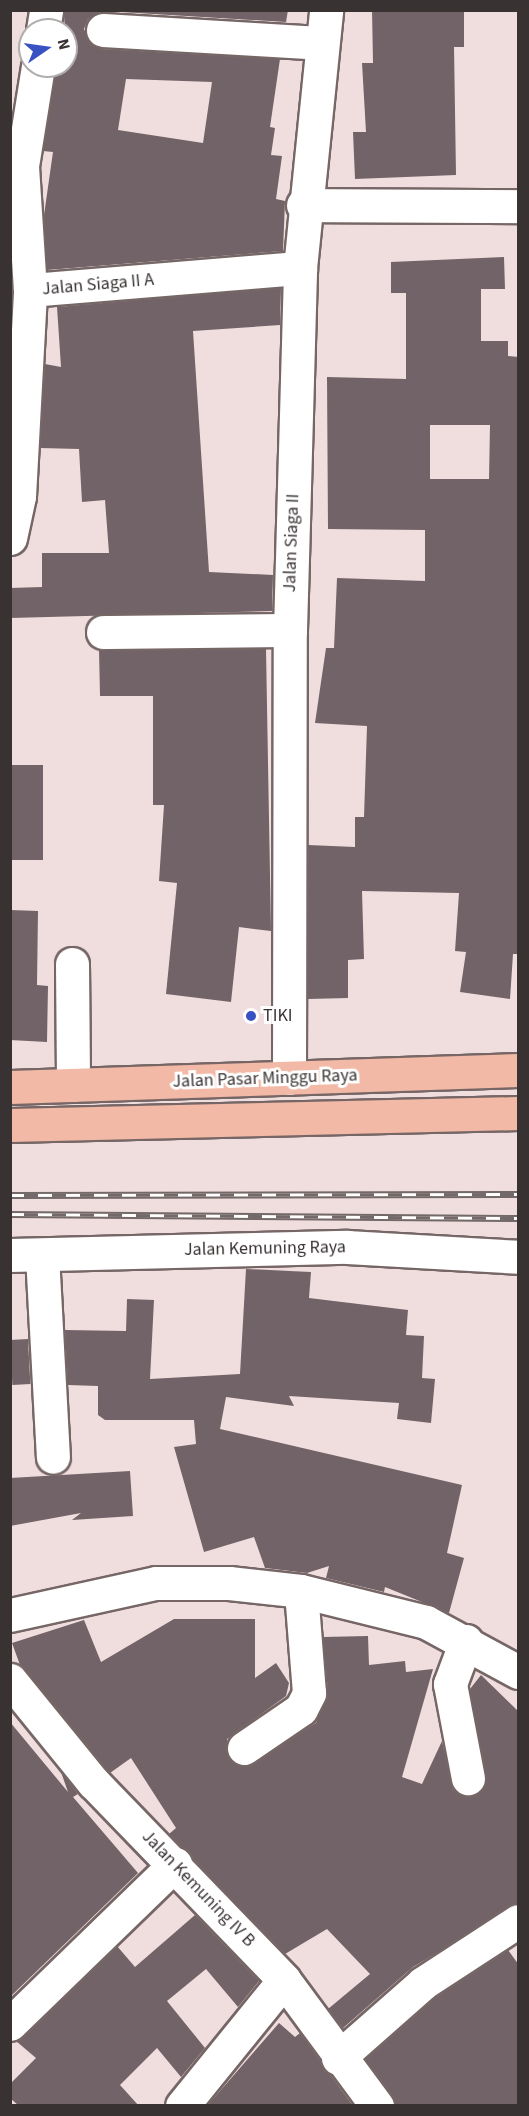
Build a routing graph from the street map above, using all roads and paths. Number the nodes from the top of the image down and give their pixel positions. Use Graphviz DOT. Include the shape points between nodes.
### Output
graph roads {
  1 [pos="326,10"];
  2 [pos="103,30"];
  3 [pos="320,43"];
  4 [pos="35,78"];
  5 [pos="16,166"];
  6 [pos="303,205"];
  7 [pos="519,206"];
  8 [pos="300,268"];
  9 [pos="30,290"];
  10 [pos="15,496"];
  11 [pos="10,537"];
  12 [pos="290,630"];
  13 [pos="103,632"];
  14 [pos="72,964"];
  15 [pos="73,1061"];
  16 [pos="289,1067"];
  17 [pos="519,1070"];
  18 [pos="10,1087"];
  19 [pos="519,1113"];
  20 [pos="10,1125"];
  21 [pos="26,1255"];
  22 [pos="519,1257"];
  23 [pos="53,1456"];
  24 [pos="301,1591"];
  25 [pos="10,1614"];
  26 [pos="466,1641"];
  27 [pos="519,1672"];
  28 [pos="10,1680"];
  29 [pos="244,1748"];
  30 [pos="468,1778"];
  31 [pos="175,1864"];
  32 [pos="519,1921"];
  33 [pos="284,1980"];
  34 [pos="10,2024"];
  35 [pos="338,2058"];
  36 [pos="182,2106"];
  37 [pos="377,2106"];
  1 -- 3 [label="street, Jalan Siaga II"];
  2 -- 3 [label="street"];
  3 -- 6 [label="street, Jalan Siaga II"];
  4 -- 5 [label="street"];
  5 -- 9 [label="street"];
  6 -- 7 [label="street"];
  6 -- 8 [label="street, Jalan Siaga II"];
  8 -- 9 [label="street, Jalan Siaga II A"];
  8 -- 12 [label="street, Jalan Siaga II"];
  9 -- 10 [label="street, Jalan Siaga II A"];
  10 -- 11 [label="street, Jalan Siaga II A"];
  12 -- 13 [label="street"];
  12 -- 16 [label="street, Jalan Siaga II"];
  14 -- 15 [label="street"];
  15 -- 16 [label="main road, Jalan Pasar Minggu Raya"];
  15 -- 18 [label="main road, Jalan Pasar Minggu Raya"];
  16 -- 17 [label="main road, Jalan Pasar Minggu Raya"];
  19 -- 20 [label="main road"];
  21 -- 22 [label="street, Jalan Kemuning Raya" via="347,1247"];
  21 -- 23 [label="street"];
  24 -- 25 [label="street" via="229,1583 156,1583"];
  24 -- 26 [label="street" via="426,1623"];
  24 -- 29 [label="street" via="309,1693 301,1709"];
  26 -- 27 [label="street"];
  26 -- 30 [label="street" via="450,1684"];
  28 -- 31 [label="street, Jalan Kemuning IV B" via="93,1782"];
  31 -- 33 [label="street, Jalan Kemuning IV B"];
  31 -- 34 [label="street"];
  32 -- 35 [label="street" via="423,1983"];
  33 -- 35 [label="street, Jalan Kemuning IV B"];
  33 -- 36 [label="street"];
  35 -- 37 [label="street, Jalan Kemuning IV B"];
}
